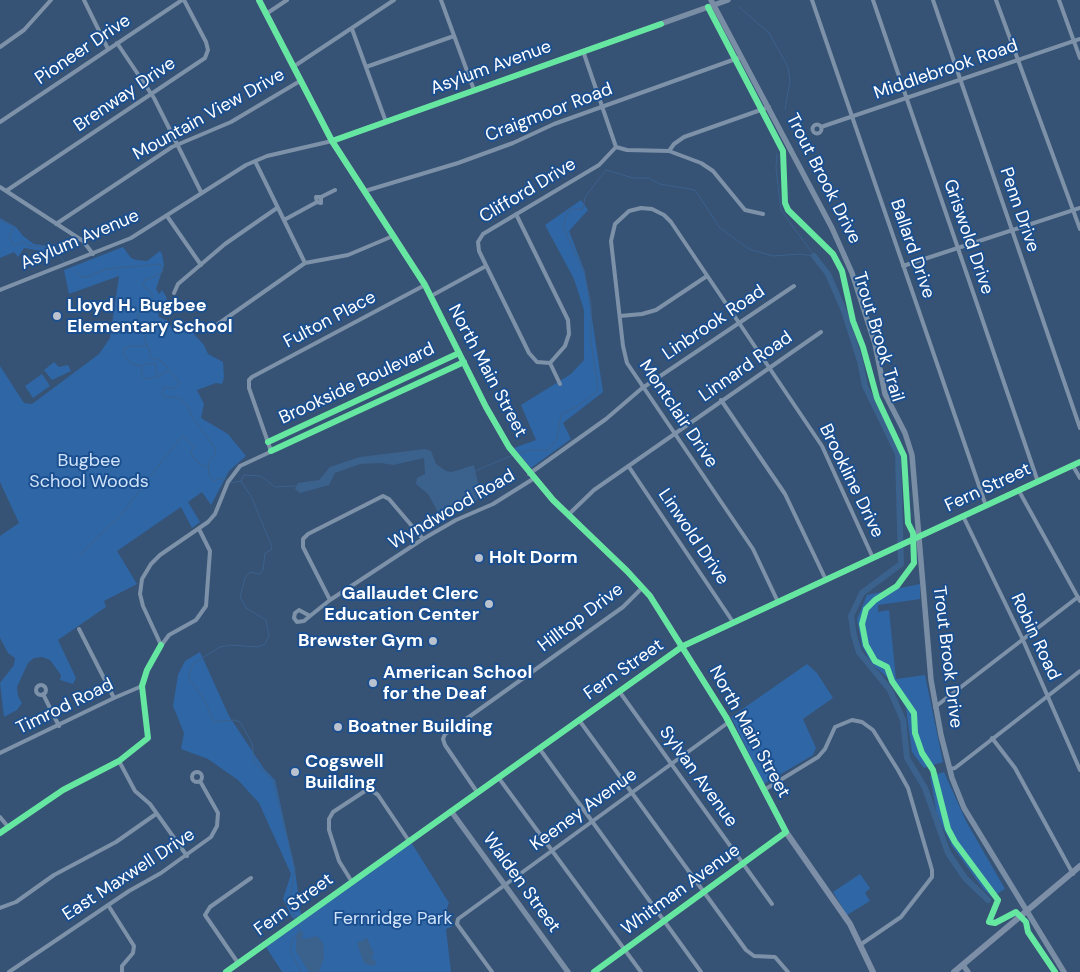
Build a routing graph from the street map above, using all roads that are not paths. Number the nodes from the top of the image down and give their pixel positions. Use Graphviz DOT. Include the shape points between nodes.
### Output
graph roads {
  1 [pos="51,0"];
  2 [pos="84,0"];
  3 [pos="183,0"];
  4 [pos="258,0"];
  5 [pos="287,0"];
  6 [pos="394,0"];
  7 [pos="441,0"];
  8 [pos="728,0"];
  9 [pos="812,0"];
  10 [pos="873,0"];
  11 [pos="933,0"];
  12 [pos="996,0"];
  13 [pos="1059,0"];
  14 [pos="712,3"];
  15 [pos="266,14"];
  16 [pos="352,29"];
  17 [pos="454,36"];
  18 [pos="1080,39"];
  19 [pos="1074,41"];
  20 [pos="118,43"];
  21 [pos="0,47"];
  22 [pos="108,49"];
  23 [pos="583,51"];
  24 [pos="741,56"];
  25 [pos="1080,58"];
  26 [pos="1018,60"];
  27 [pos="293,67"];
  28 [pos="366,67"];
  29 [pos="961,80"];
  30 [pos="300,81"];
  31 [pos="474,90"];
  32 [pos="151,94"];
  33 [pos="906,98"];
  34 [pos="602,106"];
  35 [pos="768,107"];
  36 [pos="852,116"];
  37 [pos="0,122"];
  38 [pos="386,122"];
  39 [pos="821,127"];
  40 [pos="332,141"];
  41 [pos="177,145"];
  42 [pos="616,147"];
  43 [pos="669,151"];
  44 [pos="255,160"];
  45 [pos="0,187"];
  46 [pos="335,190"];
  47 [pos="6,191"];
  48 [pos="365,191"];
  49 [pos="201,192"];
  50 [pos="277,208"];
  51 [pos="1080,208"];
  52 [pos="1073,210"];
  53 [pos="516,214"];
  54 [pos="763,214"];
  55 [pos="167,216"];
  56 [pos="284,220"];
  57 [pos="56,224"];
  58 [pos="1080,229"];
  59 [pos="1012,230"];
  60 [pos="395,235"];
  61 [pos="958,248"];
  62 [pos="93,254"];
  63 [pos="305,263"];
  64 [pos="201,265"];
  65 [pos="486,266"];
  66 [pos="903,266"];
  67 [pos="707,276"];
  68 [pos="425,285"];
  69 [pos="794,286"];
  70 [pos="0,290"];
  71 [pos="174,293"];
  72 [pos="431,296"];
  73 [pos="620,316"];
  74 [pos="738,323"];
  75 [pos="218,324"];
  76 [pos="821,332"];
  77 [pos="459,353"];
  78 [pos="464,362"];
  79 [pos="550,363"];
  80 [pos="769,368"];
  81 [pos="560,384"];
  82 [pos="644,387"];
  83 [pos="721,400"];
  84 [pos="1080,428"];
  85 [pos="676,435"];
  86 [pos="268,442"];
  87 [pos="271,451"];
  88 [pos="1080,462"];
  89 [pos="1073,466"];
  90 [pos="629,467"];
  91 [pos="531,476"];
  92 [pos="1080,478"];
  93 [pos="1038,482"];
  94 [pos="1019,490"];
  95 [pos="986,506"];
  96 [pos="568,514"];
  97 [pos="963,516"];
  98 [pos="199,529"];
  99 [pos="919,537"];
  100 [pos="423,539"];
  101 [pos="873,558"];
  102 [pos="826,580"];
  103 [pos="643,587"];
  104 [pos="1079,599"];
  105 [pos="330,600"];
  106 [pos="778,602"];
  107 [pos="310,616"];
  108 [pos="733,622"];
  109 [pos="79,628"];
  110 [pos="1023,640"];
  111 [pos="161,645"];
  112 [pos="683,646"];
  113 [pos="1080,671"];
  114 [pos="142,686"];
  115 [pos="619,691"];
  116 [pos="43,694"];
  117 [pos="1048,696"];
  118 [pos="114,698"];
  119 [pos="935,707"];
  120 [pos="579,720"];
  121 [pos="729,722"];
  122 [pos="59,726"];
  123 [pos="992,738"];
  124 [pos="539,748"];
  125 [pos="0,753"];
  126 [pos="119,761"];
  127 [pos="671,763"];
  128 [pos="950,769"];
  129 [pos="1080,770"];
  130 [pos="498,777"];
  131 [pos="200,781"];
  132 [pos="764,790"];
  133 [pos="477,792"];
  134 [pos="632,792"];
  135 [pos="450,811"];
  136 [pos="156,814"];
  137 [pos="0,817"];
  138 [pos="592,821"];
  139 [pos="9,828"];
  140 [pos="786,832"];
  141 [pos="0,833"];
  142 [pos="409,840"];
  143 [pos="552,850"];
  144 [pos="187,856"];
  145 [pos="744,863"];
  146 [pos="1080,866"];
  147 [pos="1080,871"];
  148 [pos="1073,874"];
  149 [pos="251,878"];
  150 [pos="352,882"];
  151 [pos="504,885"];
  152 [pos="704,892"];
  153 [pos="772,904"];
  154 [pos="108,905"];
  155 [pos="0,908"];
  156 [pos="1026,911"];
  157 [pos="664,921"];
  158 [pos="860,945"];
  159 [pos="625,950"];
  160 [pos="238,963"];
  161 [pos="963,965"];
  162 [pos="9,972"];
  163 [pos="122,972"];
  164 [pos="226,972"];
  165 [pos="492,972"];
  166 [pos="568,972"];
  167 [pos="594,972"];
  168 [pos="641,972"];
  169 [pos="701,972"];
  170 [pos="788,972"];
  171 [pos="872,972"];
  172 [pos="954,972"];
  173 [pos="968,972"];
  174 [pos="1064,972"];
  1 -- 21 [label="street" via="24,30"];
  2 -- 22 [label="street"];
  3 -- 20 [label="street, Pioneer Drive"];
  3 -- 32 [label="street, Brenway Drive" via="206,42 207,56"];
  4 -- 15 [label="main road, North Main Street"];
  5 -- 15 [label="street"];
  6 -- 16 [label="street"];
  7 -- 17 [label="street"];
  8 -- 14 [label="main road, Asylum Avenue"];
  9 -- 36 [label="street, Ballard Drive"];
  10 -- 33 [label="street, Griswold Drive"];
  11 -- 29 [label="street, Penn Drive"];
  12 -- 26 [label="street"];
  13 -- 19 [label="street"];
  14 -- 23 [label="main road, Asylum Avenue"];
  14 -- 24 [label="main road, Trout Brook Drive"];
  15 -- 27 [label="main road, North Main Street"];
  16 -- 27 [label="street"];
  16 -- 28 [label="street"];
  17 -- 28 [label="street"];
  17 -- 31 [label="street"];
  18 -- 19 [label="street, Middlebrook Road"];
  19 -- 25 [label="street"];
  19 -- 26 [label="street, Middlebrook Road"];
  20 -- 22 [label="street, Pioneer Drive"];
  20 -- 32 [label="street"];
  22 -- 37 [label="street, Pioneer Drive"];
  23 -- 31 [label="main road, Asylum Avenue"];
  23 -- 34 [label="street"];
  24 -- 34 [label="street, Craigmoor Road"];
  24 -- 35 [label="main road, Trout Brook Drive"];
  26 -- 29 [label="street, Middlebrook Road"];
  26 -- 52 [label="street"];
  27 -- 30 [label="main road, North Main Street"];
  28 -- 38 [label="street"];
  29 -- 33 [label="street, Middlebrook Road"];
  29 -- 59 [label="street, Penn Drive"];
  30 -- 40 [label="main road, North Main Street"];
  30 -- 41 [label="street, Mountain View Drive" via="231,122"];
  31 -- 38 [label="main road, Asylum Avenue"];
  32 -- 41 [label="street"];
  32 -- 47 [label="street, Brenway Drive"];
  33 -- 36 [label="street, Middlebrook Road"];
  33 -- 61 [label="street, Griswold Drive"];
  34 -- 42 [label="street"];
  34 -- 48 [label="street, Craigmoor Road" via="467,159"];
  35 -- 43 [label="street" via="684,137"];
  35 -- 99 [label="main road, Trout Brook Drive" via="852,273 875,344 885,394 911,448"];
  36 -- 39 [label="street, Middlebrook Road"];
  36 -- 66 [label="street, Ballard Drive"];
  38 -- 40 [label="main road, Asylum Avenue"];
  40 -- 44 [label="street, Asylum Avenue"];
  40 -- 48 [label="main road, North Main Street"];
  41 -- 49 [label="street"];
  41 -- 57 [label="street, Mountain View Drive"];
  42 -- 43 [label="street"];
  42 -- 53 [label="street, Clifford Drive" via="599,165"];
  43 -- 54 [label="street" via="709,168 745,210"];
  44 -- 49 [label="street, Asylum Avenue"];
  44 -- 50 [label="street"];
  45 -- 47 [label="street"];
  46 -- 56 [label="street" via="321,197 322,202"];
  47 -- 57 [label="street"];
  48 -- 60 [label="main road, North Main Street"];
  49 -- 55 [label="street, Asylum Avenue"];
  50 -- 56 [label="street"];
  50 -- 64 [label="street"];
  51 -- 52 [label="street"];
  52 -- 58 [label="street"];
  52 -- 59 [label="street"];
  53 -- 65 [label="street, Clifford Drive" via="480,237 478,246"];
  53 -- 79 [label="street" via="568,320 569,334 565,346"];
  55 -- 62 [label="street, Asylum Avenue" via="131,238"];
  55 -- 64 [label="street"];
  56 -- 63 [label="street"];
  57 -- 62 [label="street" via="87,244"];
  59 -- 61 [label="street"];
  59 -- 84 [label="street, Penn Drive"];
  60 -- 63 [label="street" via="357,252"];
  60 -- 68 [label="main road, North Main Street"];
  61 -- 66 [label="street"];
  61 -- 93 [label="street, Griswold Drive"];
  62 -- 70 [label="street, Asylum Avenue"];
  63 -- 75 [label="street"];
  64 -- 71 [label="street" via="178,284"];
  65 -- 72 [label="street"];
  65 -- 79 [label="street, Clifford Drive" via="532,357 540,363"];
  66 -- 95 [label="street, Ballard Drive"];
  67 -- 73 [label="street" via="656,310"];
  67 -- 73 [label="street, Montclair Drive" via="664,215 646,208 628,212 617,221 612,238"];
  67 -- 74 [label="street, Montclair Drive"];
  68 -- 72 [label="main road, North Main Street"];
  68 -- 86 [label="street, Fulton Place" via="249,380"];
  69 -- 74 [label="street, Linbrook Road"];
  72 -- 77 [label="main road, North Main Street"];
  73 -- 82 [label="street, Montclair Drive" via="626,357"];
  74 -- 80 [label="street, Montclair Drive"];
  74 -- 82 [label="street, Linbrook Road"];
  76 -- 80 [label="street, Linnard Road"];
  77 -- 78 [label="main road, North Main Street"];
  77 -- 86 [label="street, Brookside Boulevard"];
  78 -- 87 [label="street, Brookside Boulevard"];
  78 -- 91 [label="main road, North Main Street" via="494,423"];
  79 -- 81 [label="street"];
  80 -- 83 [label="street, Linnard Road"];
  80 -- 101 [label="street, Brookline Drive" via="822,446"];
  82 -- 85 [label="street, Montclair Drive"];
  82 -- 91 [label="street, Linbrook Road"];
  83 -- 85 [label="street, Linnard Road"];
  83 -- 102 [label="street" via="785,494"];
  85 -- 90 [label="street, Linnard Road"];
  85 -- 106 [label="street, Montclair Drive" via="753,549"];
  86 -- 87 [label="street"];
  87 -- 98 [label="street, Brookside Boulevard" via="235,471 215,514"];
  88 -- 89 [label="main road, Fern Street"];
  89 -- 92 [label="street"];
  89 -- 93 [label="main road, Fern Street"];
  90 -- 96 [label="street, Linnard Road" via="594,490"];
  90 -- 108 [label="street, Linwold Drive"];
  91 -- 96 [label="main road, North Main Street"];
  91 -- 100 [label="street, Wyndwood Road" via="493,504"];
  93 -- 94 [label="main road, Fern Street"];
  94 -- 95 [label="main road, Fern Street"];
  94 -- 104 [label="street"];
  95 -- 97 [label="main road, Fern Street"];
  96 -- 103 [label="main road, North Main Street"];
  97 -- 99 [label="main road, Fern Street"];
  97 -- 110 [label="street, Robin Road"];
  98 -- 111 [label="street" via="210,552 206,606 196,620 169,635"];
  98 -- 111 [label="street, Brookside Boulevard" via="160,555 142,579 140,594 143,606"];
  99 -- 101 [label="main road, Fern Street"];
  99 -- 119 [label="main road, Trout Brook Drive"];
  100 -- 105 [label="street, Wyndwood Road"];
  100 -- 105 [label="street" via="383,496 308,534 303,540 303,547"];
  101 -- 102 [label="main road, Fern Street"];
  102 -- 106 [label="main road, Fern Street"];
  103 -- 112 [label="main road, North Main Street"];
  103 -- 133 [label="street, Hilltop Drive" via="623,607 445,734 444,745"];
  104 -- 110 [label="street"];
  105 -- 107 [label="street, Wyndwood Road"];
  106 -- 108 [label="main road, Fern Street"];
  108 -- 112 [label="main road, Fern Street"];
  109 -- 118 [label="street"];
  110 -- 117 [label="street, Robin Road"];
  110 -- 119 [label="street"];
  111 -- 114 [label="street"];
  112 -- 115 [label="main road, Fern Street"];
  112 -- 121 [label="main road, North Main Street"];
  113 -- 117 [label="street"];
  114 -- 118 [label="street, Timrod Road"];
  114 -- 126 [label="street" via="148,738"];
  115 -- 120 [label="main road, Fern Street"];
  115 -- 127 [label="street, Sylvan Avenue"];
  116 -- 122 [label="street"];
  117 -- 123 [label="street"];
  117 -- 129 [label="street, Robin Road"];
  118 -- 122 [label="street, Timrod Road"];
  119 -- 128 [label="main road, Trout Brook Drive"];
  120 -- 124 [label="main road, Fern Street"];
  120 -- 134 [label="street"];
  121 -- 127 [label="street, Keeney Avenue"];
  121 -- 132 [label="main road, North Main Street"];
  122 -- 125 [label="street, Timrod Road"];
  123 -- 128 [label="street"];
  123 -- 148 [label="street" via="1015,768"];
  124 -- 130 [label="main road, Fern Street"];
  124 -- 138 [label="street"];
  126 -- 136 [label="street" via="135,792"];
  126 -- 139 [label="street" via="63,790"];
  127 -- 134 [label="street, Keeney Avenue"];
  127 -- 145 [label="street, Sylvan Avenue"];
  128 -- 156 [label="main road, Trout Brook Drive" via="964,808"];
  130 -- 133 [label="main road, Fern Street"];
  130 -- 143 [label="street"];
  131 -- 144 [label="street, East Maxwell Drive" via="216,806 218,818 211,837"];
  132 -- 140 [label="main road, North Main Street"];
  132 -- 158 [label="street" via="822,754 835,727 852,720 873,730 898,770 908,788 932,877 901,917"];
  133 -- 135 [label="main road, Fern Street"];
  134 -- 138 [label="street, Keeney Avenue"];
  134 -- 152 [label="street"];
  135 -- 142 [label="main road, Fern Street"];
  135 -- 151 [label="main road, Walden Street"];
  136 -- 144 [label="street"];
  136 -- 155 [label="street" via="116,842 54,875 16,902"];
  137 -- 139 [label="street"];
  138 -- 143 [label="street, Keeney Avenue"];
  138 -- 157 [label="street"];
  139 -- 141 [label="street"];
  140 -- 145 [label="street, Whitman Avenue"];
  140 -- 158 [label="main road, North Main Street" via="837,904"];
  142 -- 150 [label="main road, Fern Street"];
  142 -- 150 [label="street" via="378,795 371,790 333,812 329,830 338,861"];
  143 -- 151 [label="street, Keeney Avenue"];
  143 -- 159 [label="street"];
  144 -- 154 [label="street, East Maxwell Drive"];
  145 -- 152 [label="street, Whitman Avenue"];
  145 -- 153 [label="street, Sylvan Avenue"];
  146 -- 148 [label="main road"];
  147 -- 148 [label="main road"];
  148 -- 156 [label="main road"];
  149 -- 160 [label="street" via="205,914"];
  150 -- 160 [label="main road, Fern Street"];
  151 -- 165 [label="street, Keeney Avenue" via="456,922"];
  151 -- 166 [label="main road, Walden Street"];
  152 -- 157 [label="street, Whitman Avenue"];
  152 -- 170 [label="street" via="749,954 773,956"];
  154 -- 162 [label="street, East Maxwell Drive"];
  154 -- 163 [label="street" via="134,946 122,966"];
  156 -- 161 [label="main road"];
  156 -- 174 [label="main road, Trout Brook Drive"];
  157 -- 159 [label="street, Whitman Avenue"];
  157 -- 169 [label="street"];
  158 -- 171 [label="main road, North Main Street"];
  159 -- 167 [label="street, Whitman Avenue"];
  159 -- 168 [label="street"];
  160 -- 164 [label="main road, Fern Street"];
  161 -- 172 [label="main road"];
  161 -- 173 [label="main road"];
}
